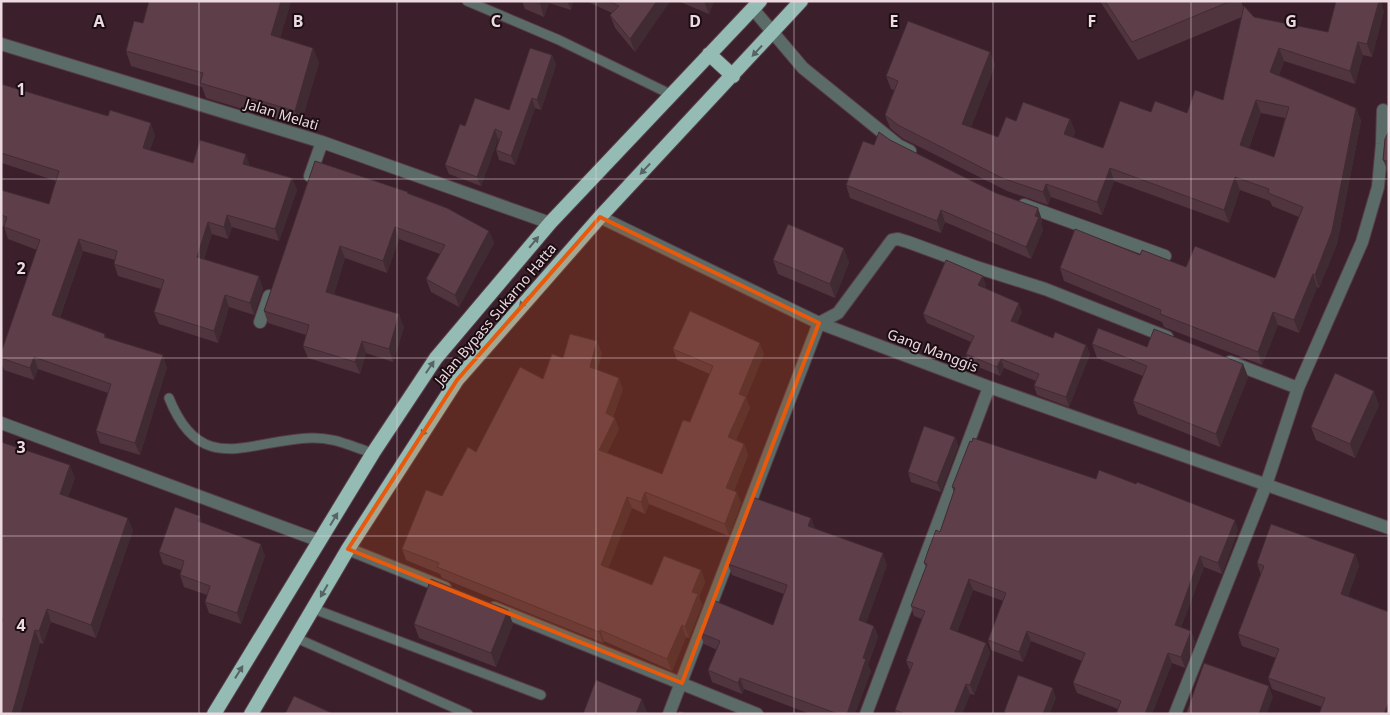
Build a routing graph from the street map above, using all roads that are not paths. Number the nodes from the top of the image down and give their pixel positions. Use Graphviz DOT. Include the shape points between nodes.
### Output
graph roads {
  1 [pos="468,1"];
  2 [pos="801,1"];
  3 [pos="756,5"];
  4 [pos="773,33"];
  5 [pos="1,44"];
  6 [pos="708,54"];
  7 [pos="734,76"];
  8 [pos="670,94"];
  9 [pos="1383,110"];
  10 [pos="322,142"];
  11 [pos="924,158"];
  12 [pos="306,187"];
  13 [pos="1013,201"];
  14 [pos="600,217"];
  15 [pos="550,223"];
  16 [pos="1166,256"];
  17 [pos="272,286"];
  18 [pos="260,322"];
  19 [pos="819,323"];
  20 [pos="1181,342"];
  21 [pos="1217,356"];
  22 [pos="989,387"];
  23 [pos="1298,388"];
  24 [pos="169,398"];
  25 [pos="1,423"];
  26 [pos="373,453"];
  27 [pos="1266,485"];
  28 [pos="1389,528"];
  29 [pos="320,541"];
  30 [pos="348,549"];
  31 [pos="456,593"];
  32 [pos="483,604"];
  33 [pos="314,609"];
  34 [pos="294,637"];
  35 [pos="682,683"];
  36 [pos="541,695"];
  37 [pos="214,714"];
  38 [pos="251,714"];
  39 [pos="468,714"];
  40 [pos="669,714"];
  41 [pos="757,714"];
  42 [pos="866,714"];
  43 [pos="1174,714"];
  1 -- 8 [label="lane" via="559,40"];
  2 -- 4 [label="highway, Jalan Bypass Sukarno Hatta"];
  3 -- 4 [label="street"];
  3 -- 6 [label="highway, Jalan Bypass Sukarno Hatta"];
  4 -- 7 [label="highway, Jalan Bypass Sukarno Hatta, one-way"];
  4 -- 11 [label="street" via="819,83 898,145"];
  5 -- 10 [label="street, Jalan Melati"];
  6 -- 7 [label="highway"];
  6 -- 8 [label="highway, Jalan Bypass Sukarno Hatta"];
  7 -- 14 [label="highway, Jalan Bypass Sukarno Hatta, one-way"];
  8 -- 15 [label="highway, Jalan Bypass Sukarno Hatta" via="608,165"];
  9 -- 23 [label="street" via="1378,187 1371,214 1362,242"];
  10 -- 12 [label="street"];
  10 -- 15 [label="street, Jalan Melati"];
  13 -- 16 [label="street"];
  14 -- 19 [label="street, Gang Manggis"];
  14 -- 30 [label="highway, Jalan Bypass Sukarno Hatta, one-way" via="457,380"];
  26 -- 15 [label="highway, Jalan Bypass Sukarno Hatta, one-way" via="436,358"];
  17 -- 18 [label="street"];
  19 -- 20 [label="street" via="838,313 887,244 898,239 1046,289"];
  19 -- 22 [label="street, Gang Manggis"];
  19 -- 35 [label="street"];
  21 -- 23 [label="street"];
  22 -- 27 [label="street, Gang Manggis"];
  22 -- 42 [label="street"];
  23 -- 27 [label="street"];
  24 -- 26 [label="lane" via="176,415 206,446 228,450 312,438 339,440"];
  25 -- 29 [label="street"];
  29 -- 26 [label="highway, Jalan Bypass Sukarno Hatta, one-way"];
  27 -- 28 [label="street, Gang Manggis"];
  27 -- 43 [label="street"];
  37 -- 29 [label="highway, Jalan Bypass Sukarno Hatta, one-way"];
  30 -- 31 [label="street"];
  30 -- 33 [label="highway, Jalan Bypass Sukarno Hatta, one-way"];
  32 -- 35 [label="street"];
  33 -- 34 [label="highway, Jalan Bypass Sukarno Hatta"];
  33 -- 36 [label="lane"];
  34 -- 38 [label="highway, Jalan Bypass Sukarno Hatta"];
  34 -- 39 [label="lane"];
  35 -- 40 [label="street"];
  35 -- 41 [label="street"];
}
